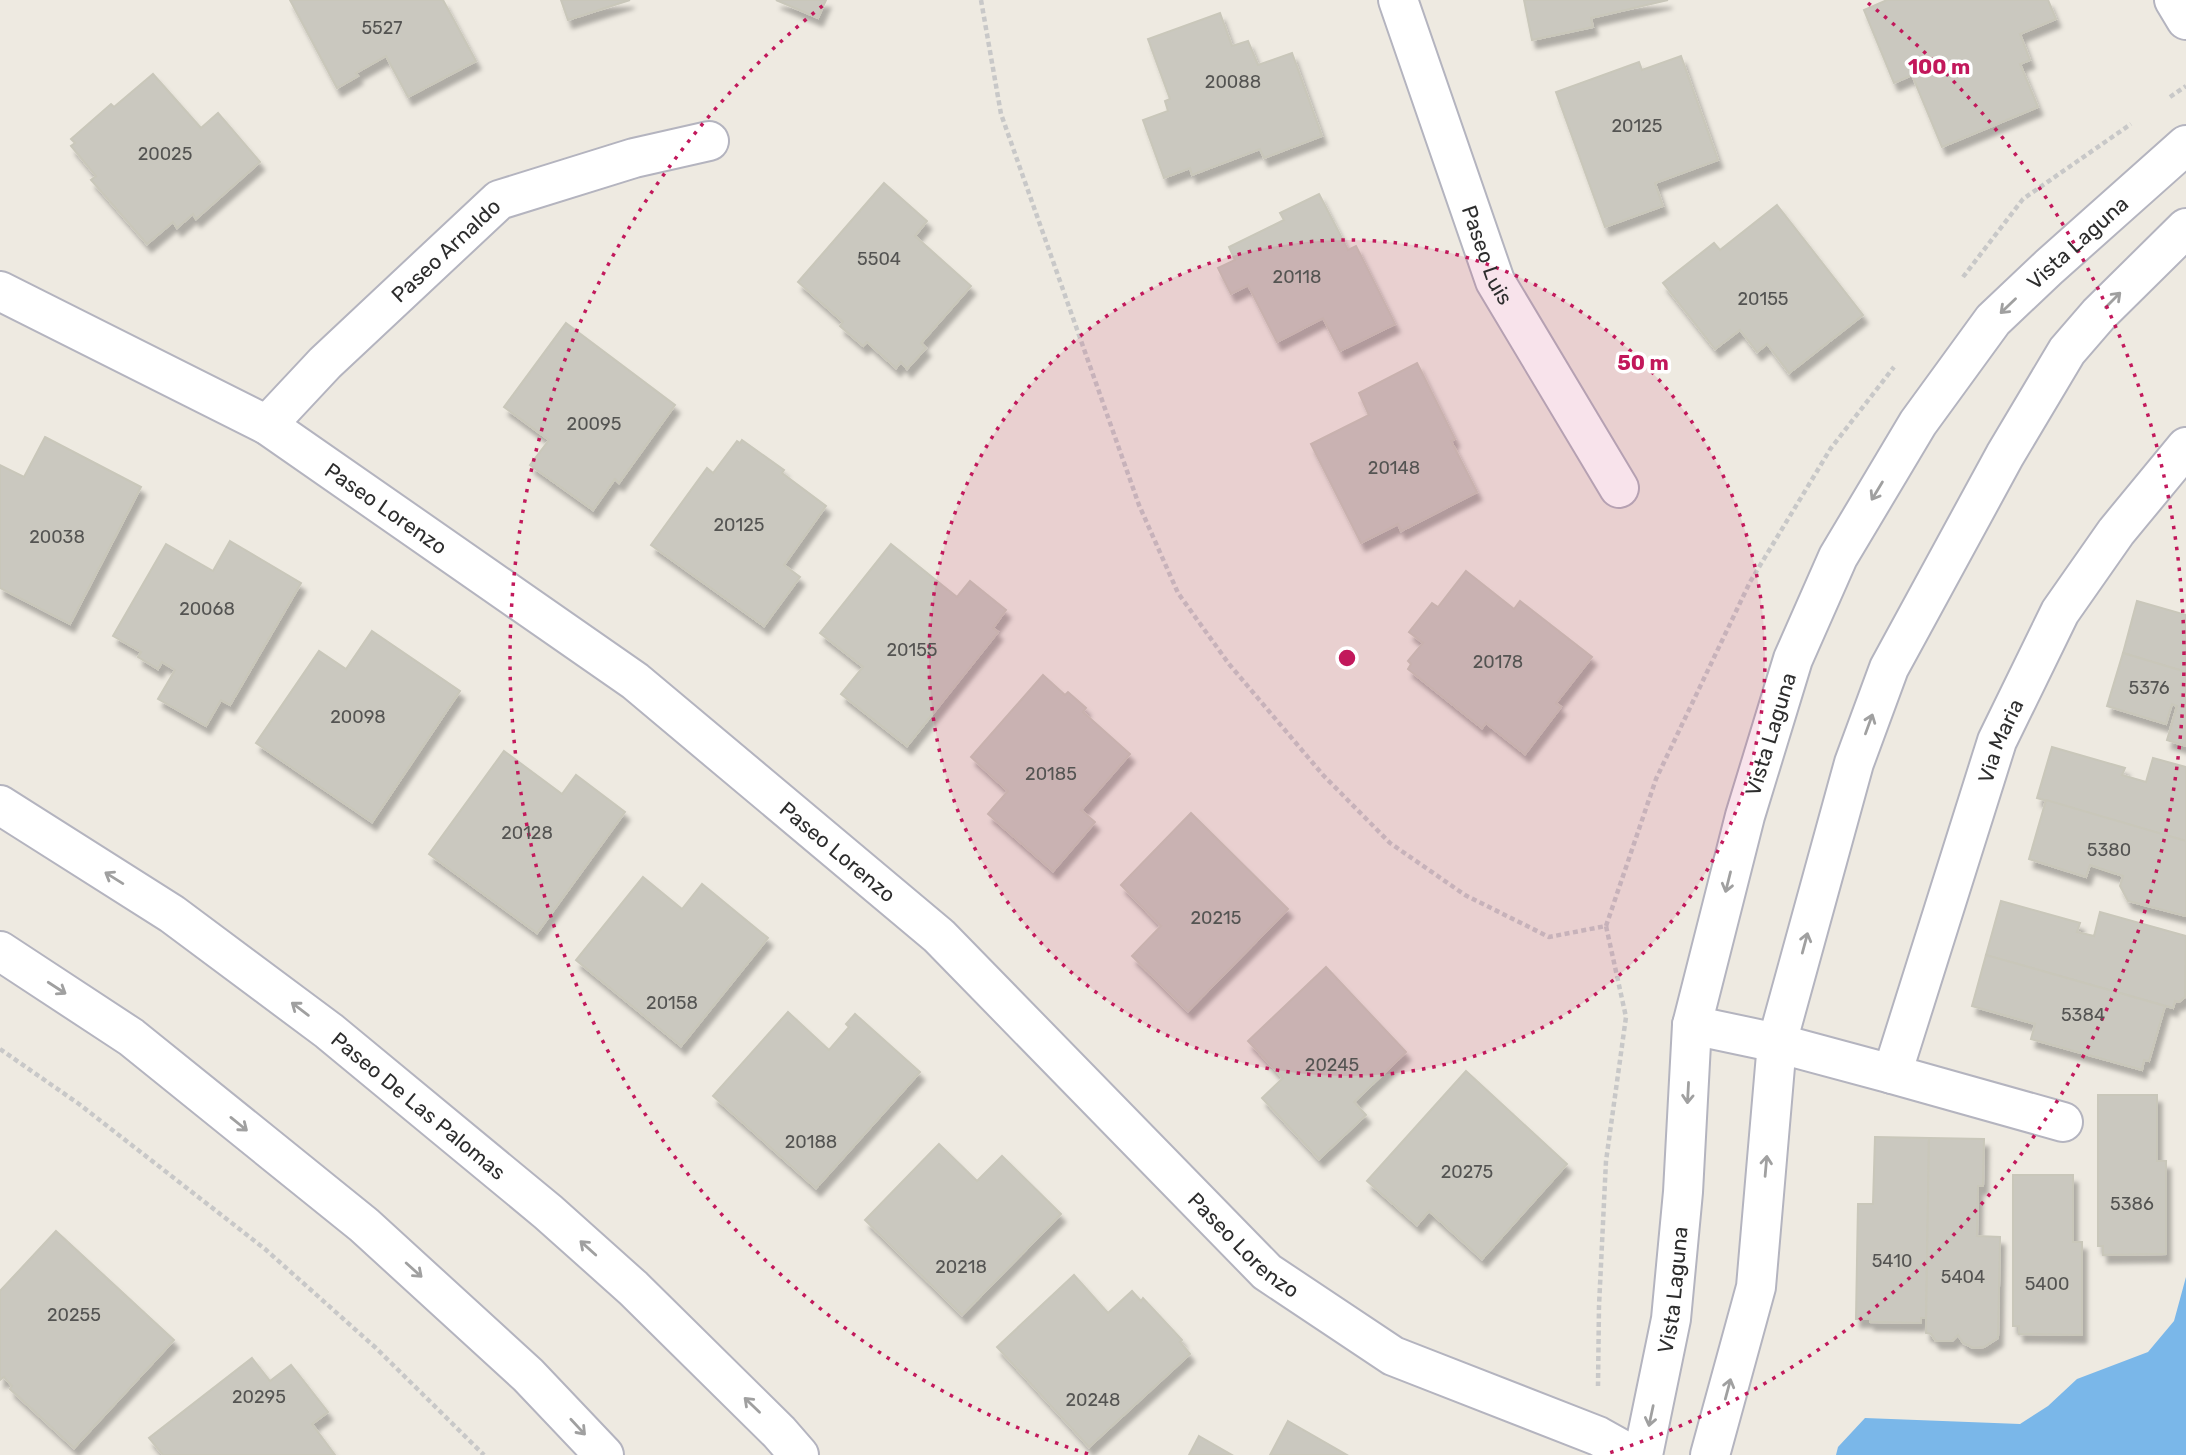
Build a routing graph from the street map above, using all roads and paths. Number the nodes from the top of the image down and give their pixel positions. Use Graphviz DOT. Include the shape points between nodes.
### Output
graph roads {
  1 [pos="981,0"];
  2 [pos="1398,0"];
  3 [pos="2174,0"];
  4 [pos="2186,20"];
  5 [pos="709,141"];
  6 [pos="2186,145"];
  7 [pos="2186,228"];
  8 [pos="0,291"];
  9 [pos="267,425"];
  10 [pos="2186,447"];
  11 [pos="1619,488"];
  12 [pos="0,805"];
  13 [pos="0,951"];
  14 [pos="1692,1025"];
  15 [pos="1777,1043"];
  16 [pos="0,1049"];
  17 [pos="1892,1074"];
  18 [pos="2063,1122"];
  19 [pos="1598,1436"];
  20 [pos="484,1455"];
  21 [pos="604,1455"];
  22 [pos="799,1455"];
  23 [pos="1632,1455"];
  24 [pos="1643,1455"];
  25 [pos="1710,1455"];
  1 -- 19 [label="path" via="1002,114 1139,505 1178,593 1237,674 1323,775 1390,843 1465,895 1549,937 1606,926 1626,1017 1606,1161"];
  2 -- 11 [label="street, Paseo Luis" via="1495,281"];
  3 -- 4 [label="street"];
  5 -- 9 [label="street, Paseo Arnaldo" via="634,158 499,200 325,363"];
  6 -- 14 [label="street, Vista Laguna, one-way" via="1993,320 1917,423 1838,557 1793,659 1745,816"];
  15 -- 7 [label="street, one-way" via="1854,763 1889,668 2067,351"];
  8 -- 9 [label="street, Paseo Lorenzo"];
  9 -- 19 [label="street, Paseo Lorenzo" via="635,681 939,936 1267,1272 1393,1356"];
  10 -- 17 [label="street, Via Maria" via="2116,532 2060,612 1997,741"];
  22 -- 12 [label="street, Paseo De Las Palomas, one-way" via="595,1254 328,1031 172,915"];
  13 -- 21 [label="street, one-way" via="131,1037 365,1225 528,1375"];
  14 -- 15 [label="street"];
  14 -- 24 [label="street, Vista Laguna, one-way" via="1671,1319"];
  15 -- 17 [label="street"];
  25 -- 15 [label="street, one-way" via="1756,1287"];
  16 -- 20 [label="path" via="79,1104 265,1249 376,1348"];
  17 -- 18 [label="street"];
  19 -- 23 [label="street, Paseo Lorenzo"];
}
